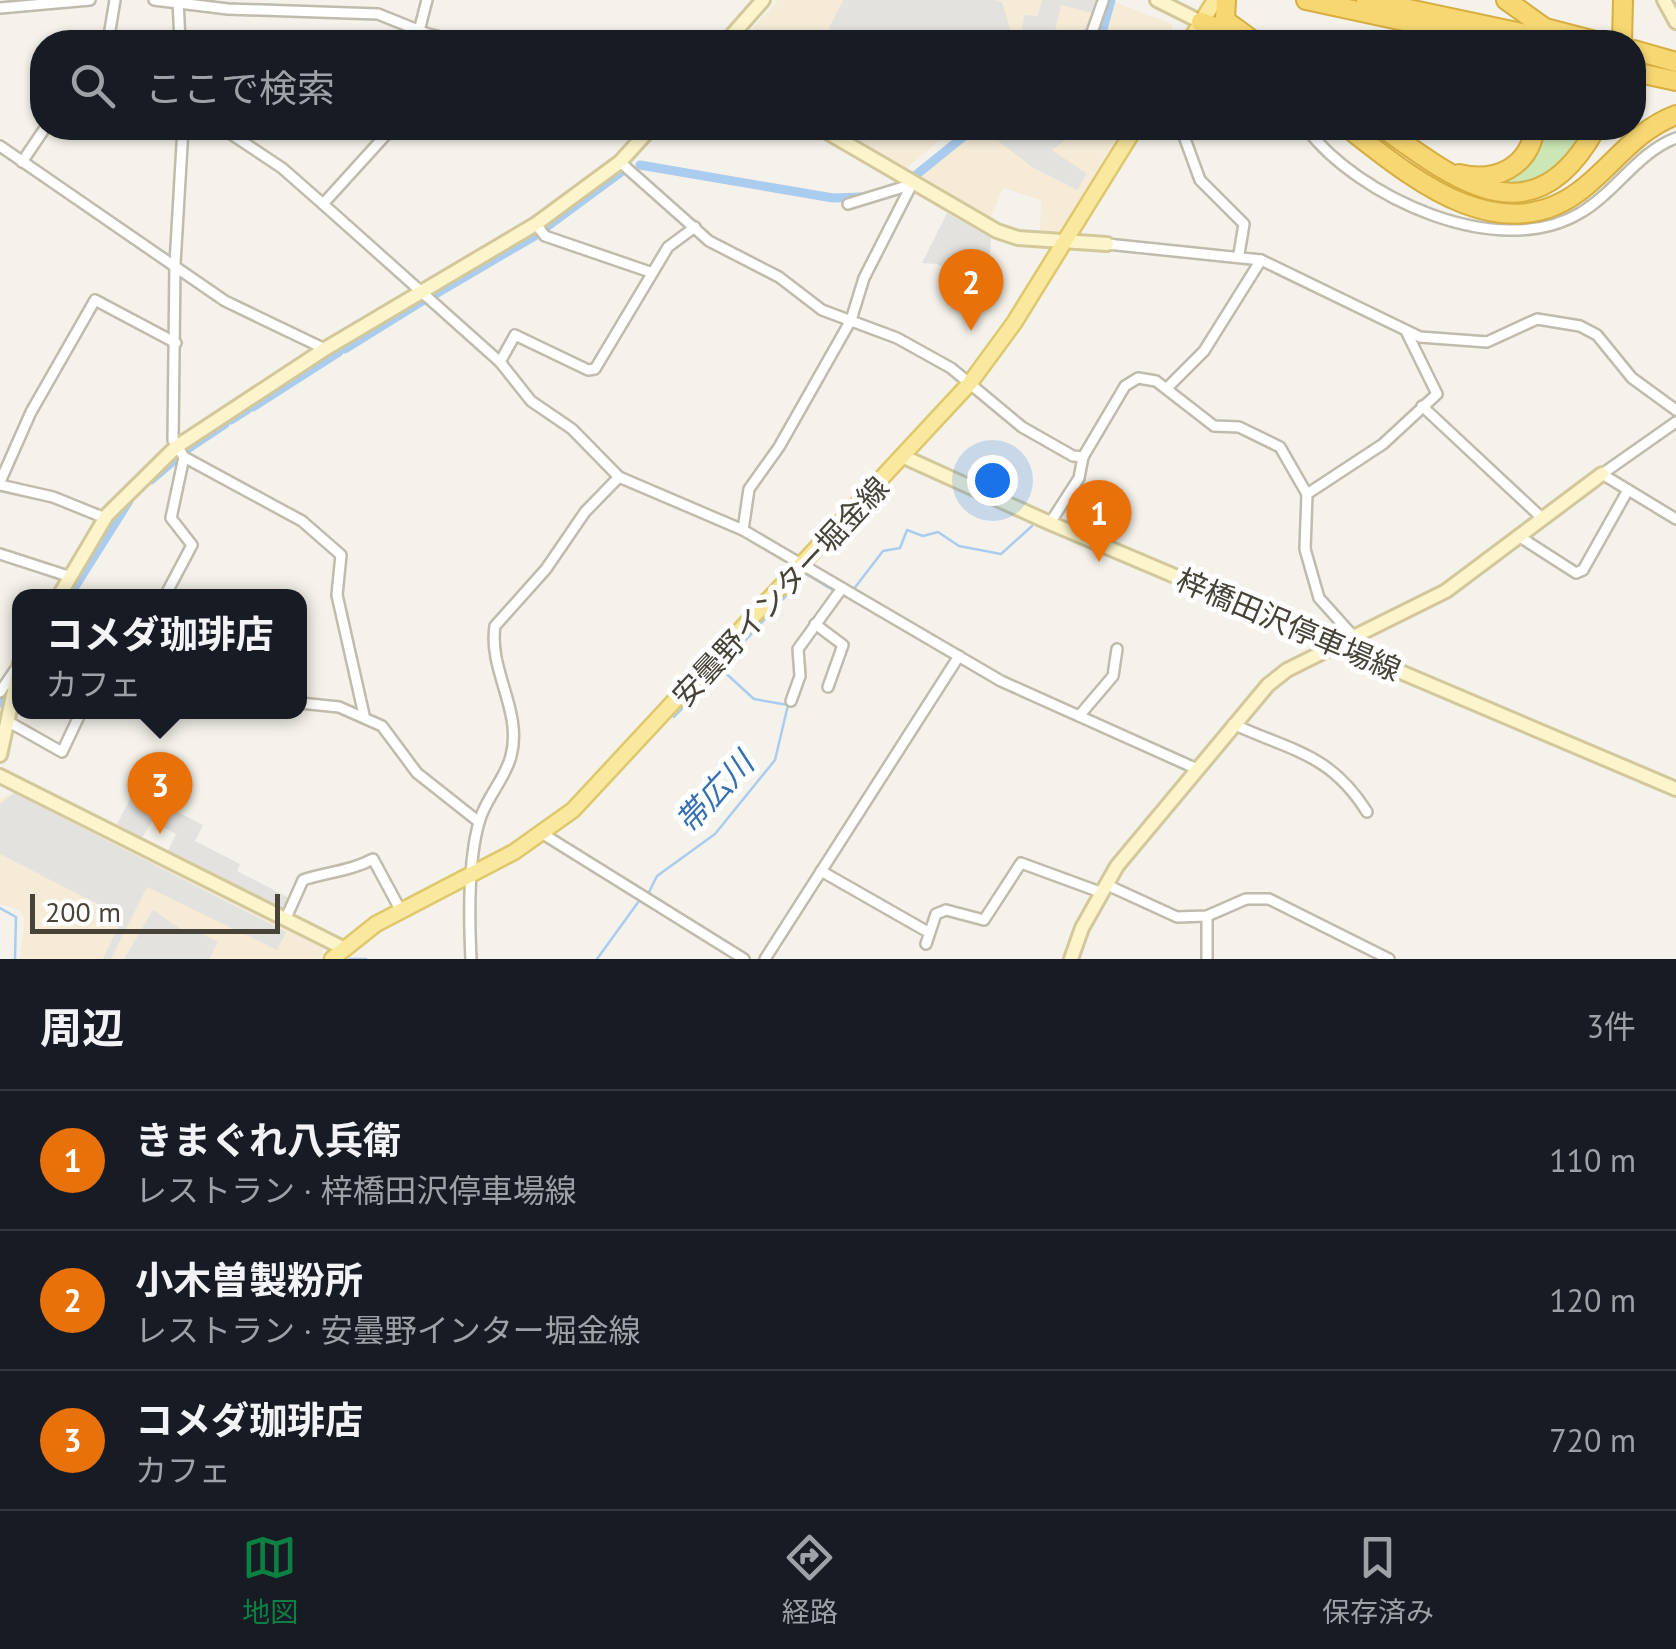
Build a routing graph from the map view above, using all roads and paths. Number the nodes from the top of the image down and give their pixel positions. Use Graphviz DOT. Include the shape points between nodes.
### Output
graph roads {
  1 [pos="90,0"];
  2 [pos="115,0"];
  3 [pos="154,0"];
  4 [pos="427,0"];
  5 [pos="763,0"];
  6 [pos="1157,0"];
  7 [pos="1215,0"];
  8 [pos="1226,0"];
  9 [pos="1290,0"];
  10 [pos="1306,0"];
  11 [pos="1366,0"];
  12 [pos="1506,0"];
  13 [pos="1623,0"];
  14 [pos="1633,0"];
  15 [pos="1664,0"];
  16 [pos="178,1"];
  17 [pos="1103,1"];
  18 [pos="0,8"];
  19 [pos="1201,22"];
  20 [pos="1676,22"];
  21 [pos="110,30"];
  22 [pos="179,30"];
  23 [pos="412,30"];
  24 [pos="425,30"];
  25 [pos="737,30"];
  26 [pos="1093,30"];
  27 [pos="1196,30"];
  28 [pos="1211,30"];
  29 [pos="1221,30"];
  30 [pos="1237,30"];
  31 [pos="1401,30"];
  32 [pos="1445,30"];
  33 [pos="1507,30"];
  34 [pos="1552,30"];
  35 [pos="1628,30"];
  36 [pos="1633,30"];
  37 [pos="1646,58"];
  38 [pos="1646,64"];
  39 [pos="1676,64"];
  40 [pos="1676,82"];
  41 [pos="1676,115"];
  42 [pos="1646,131"];
  43 [pos="1676,138"];
  44 [pos="36,140"];
  45 [pos="182,140"];
  46 [pos="240,140"];
  47 [pos="381,140"];
  48 [pos="639,140"];
  49 [pos="840,140"];
  50 [pos="1128,140"];
  51 [pos="1185,140"];
  52 [pos="1316,140"];
  53 [pos="1364,140"];
  54 [pos="1401,140"];
  55 [pos="1530,140"];
  56 [pos="1587,140"];
  57 [pos="1597,140"];
  58 [pos="1634,140"];
  59 [pos="0,146"];
  60 [pos="1427,159"];
  61 [pos="22,162"];
  62 [pos="620,162"];
  63 [pos="912,184"];
  64 [pos="1426,185"];
  65 [pos="323,204"];
  66 [pos="848,204"];
  67 [pos="536,224"];
  68 [pos="696,227"];
  69 [pos="1065,242"];
  70 [pos="1107,244"];
  71 [pos="1239,254"];
  72 [pos="1261,260"];
  73 [pos="175,264"];
  74 [pos="650,272"];
  75 [pos="422,292"];
  76 [pos="851,320"];
  77 [pos="1407,333"];
  78 [pos="176,343"];
  79 [pos="326,350"];
  80 [pos="500,362"];
  81 [pos="970,383"];
  82 [pos="1168,387"];
  83 [pos="1422,406"];
  84 [pos="1676,410"];
  85 [pos="1676,422"];
  86 [pos="180,452"];
  87 [pos="904,456"];
  88 [pos="1083,457"];
  89 [pos="1602,474"];
  90 [pos="620,478"];
  91 [pos="0,484"];
  92 [pos="1628,490"];
  93 [pos="1307,494"];
  94 [pos="106,518"];
  95 [pos="1543,519"];
  96 [pos="1676,519"];
  97 [pos="1050,524"];
  98 [pos="743,530"];
  99 [pos="1520,536"];
  100 [pos="0,554"];
  101 [pos="803,566"];
  102 [pos="71,576"];
  103 [pos="63,589"];
  104 [pos="169,589"];
  105 [pos="840,591"];
  106 [pos="815,624"];
  107 [pos="1354,638"];
  108 [pos="1338,644"];
  109 [pos="1117,649"];
  110 [pos="959,656"];
  111 [pos="828,688"];
  112 [pos="791,700"];
  113 [pos="307,704"];
  114 [pos="12,707"];
  115 [pos="364,715"];
  116 [pos="1079,716"];
  117 [pos="78,719"];
  118 [pos="9,722"];
  119 [pos="1233,724"];
  120 [pos="0,755"];
  121 [pos="1197,769"];
  122 [pos="0,776"];
  123 [pos="1676,789"];
  124 [pos="1367,812"];
  125 [pos="479,822"];
  126 [pos="543,834"];
  127 [pos="821,871"];
  128 [pos="474,874"];
  129 [pos="1103,888"];
  130 [pos="401,911"];
  131 [pos="1207,916"];
  132 [pos="286,918"];
  133 [pos="337,954"];
  134 [pos="471,959"];
  135 [pos="744,959"];
  136 [pos="764,959"];
  137 [pos="1072,959"];
  138 [pos="1207,959"];
  139 [pos="1389,959"];
  1 -- 18 [label="street"];
  2 -- 21 [label="street"];
  3 -- 16 [label="street"];
  4 -- 24 [label="street"];
  5 -- 25 [label="street"];
  6 -- 19 [label="street"];
  7 -- 19 [label="main road"];
  8 -- 30 [label="highway" via="1225,20"];
  9 -- 31 [label="highway"];
  10 -- 32 [label="highway"];
  11 -- 33 [label="highway"];
  12 -- 34 [label="highway"];
  13 -- 35 [label="highway"];
  14 -- 36 [label="highway"];
  15 -- 20 [label="street"];
  16 -- 22 [label="street"];
  16 -- 23 [label="street" via="378,14"];
  17 -- 26 [label="street"];
  19 -- 27 [label="main road"];
  19 -- 28 [label="highway"];
  19 -- 29 [label="highway"];
  37 -- 39 [label="highway"];
  38 -- 40 [label="highway"];
  41 -- 42 [label="highway"];
  43 -- 52 [label="street" via="1576,216 1512,230 1405,206"];
  44 -- 61 [label="street"];
  45 -- 73 [label="street"];
  46 -- 65 [label="street"];
  47 -- 65 [label="street"];
  48 -- 62 [label="street"];
  49 -- 63 [label="street"];
  50 -- 69 [label="main road, 安曇野インター堀金線"];
  51 -- 71 [label="street" via="1200,180 1244,224"];
  53 -- 64 [label="highway"];
  54 -- 60 [label="highway"];
  55 -- 60 [label="highway" via="1523,158 1493,176 1471,177"];
  56 -- 60 [label="highway" via="1563,171 1520,191 1472,188"];
  57 -- 64 [label="highway" via="1576,171 1538,195 1484,200"];
  58 -- 64 [label="highway" via="1586,186 1545,210 1491,213"];
  59 -- 61 [label="street"];
  61 -- 73 [label="street"];
  62 -- 67 [label="street"];
  62 -- 68 [label="street"];
  63 -- 66 [label="street"];
  63 -- 69 [label="street" via="997,232"];
  63 -- 76 [label="street" via="864,278"];
  65 -- 75 [label="street"];
  67 -- 74 [label="street" via="544,236"];
  67 -- 75 [label="street"];
  68 -- 74 [label="street" via="668,246"];
  68 -- 76 [label="street" via="808,302"];
  69 -- 70 [label="street"];
  69 -- 81 [label="main road, 安曇野インター堀金線"];
  70 -- 71 [label="street"];
  71 -- 72 [label="street"];
  72 -- 77 [label="street"];
  72 -- 82 [label="street" via="1204,351"];
  73 -- 78 [label="street"];
  73 -- 79 [label="street" via="225,301"];
  74 -- 80 [label="street" via="595,369 515,335"];
  75 -- 79 [label="street"];
  75 -- 80 [label="street"];
  76 -- 81 [label="street" via="897,338"];
  76 -- 98 [label="street" via="780,447 748,489"];
  77 -- 83 [label="street" via="1437,394"];
  77 -- 84 [label="street" via="1473,343 1498,340 1537,319 1580,326"];
  78 -- 86 [label="street"];
  78 -- 91 [label="street" via="96,300 31,412"];
  79 -- 86 [label="street"];
  80 -- 90 [label="street" via="532,401"];
  81 -- 87 [label="main road, 安曇野インター堀金線"];
  81 -- 88 [label="street" via="1022,427"];
  82 -- 88 [label="street" via="1130,380"];
  82 -- 93 [label="street" via="1214,426 1238,427 1280,447"];
  83 -- 93 [label="street" via="1382,444"];
  83 -- 95 [label="street"];
  85 -- 89 [label="street"];
  86 -- 94 [label="street"];
  86 -- 104 [label="street" via="170,518 192,545"];
  86 -- 115 [label="street" via="302,521 341,555 337,594"];
  87 -- 97 [label="street, 梓橋田沢停車場線"];
  87 -- 101 [label="main road, 安曇野インター堀金線"];
  88 -- 97 [label="street" via="1080,478"];
  89 -- 92 [label="street"];
  89 -- 95 [label="street"];
  90 -- 98 [label="street"];
  90 -- 125 [label="street" via="495,626 511,758"];
  91 -- 94 [label="street"];
  92 -- 96 [label="street"];
  92 -- 99 [label="street" via="1576,573"];
  93 -- 107 [label="street" via="1305,550 1314,586"];
  94 -- 102 [label="street"];
  95 -- 99 [label="street"];
  97 -- 108 [label="street, 梓橋田沢停車場線"];
  98 -- 101 [label="street"];
  99 -- 107 [label="street" via="1446,591"];
  100 -- 102 [label="street"];
  101 -- 105 [label="street"];
  101 -- 126 [label="main road, 安曇野インター堀金線" via="592,793"];
  102 -- 103 [label="street"];
  105 -- 106 [label="street"];
  105 -- 110 [label="street"];
  106 -- 111 [label="street" via="843,644"];
  106 -- 112 [label="street" via="798,649 800,676"];
  107 -- 108 [label="street"];
  108 -- 119 [label="street" via="1279,676"];
  108 -- 123 [label="street, 梓橋田沢停車場線"];
  109 -- 116 [label="street" via="1113,676"];
  110 -- 116 [label="street"];
  110 -- 127 [label="street"];
  113 -- 115 [label="street"];
  114 -- 118 [label="street"];
  115 -- 125 [label="street" via="394,736 417,773"];
  116 -- 121 [label="street"];
  117 -- 118 [label="street" via="62,752"];
  118 -- 120 [label="street"];
  119 -- 121 [label="street"];
  119 -- 124 [label="street" via="1330,767"];
  121 -- 129 [label="street"];
  122 -- 132 [label="street"];
  125 -- 128 [label="street"];
  126 -- 128 [label="main road, 安曇野インター堀金線"];
  126 -- 135 [label="street"];
  127 -- 129 [label="street" via="927,938 932,918 946,910 984,920 1021,863"];
  127 -- 136 [label="street"];
  128 -- 130 [label="main road, 安曇野インター堀金線"];
  128 -- 134 [label="street"];
  129 -- 131 [label="street" via="1176,916"];
  129 -- 137 [label="street"];
  130 -- 132 [label="street" via="373,859 303,880"];
  130 -- 133 [label="main road, 安曇野インター堀金線"];
  131 -- 138 [label="street"];
  131 -- 139 [label="street" via="1246,899 1269,899"];
  132 -- 133 [label="street"];
}
